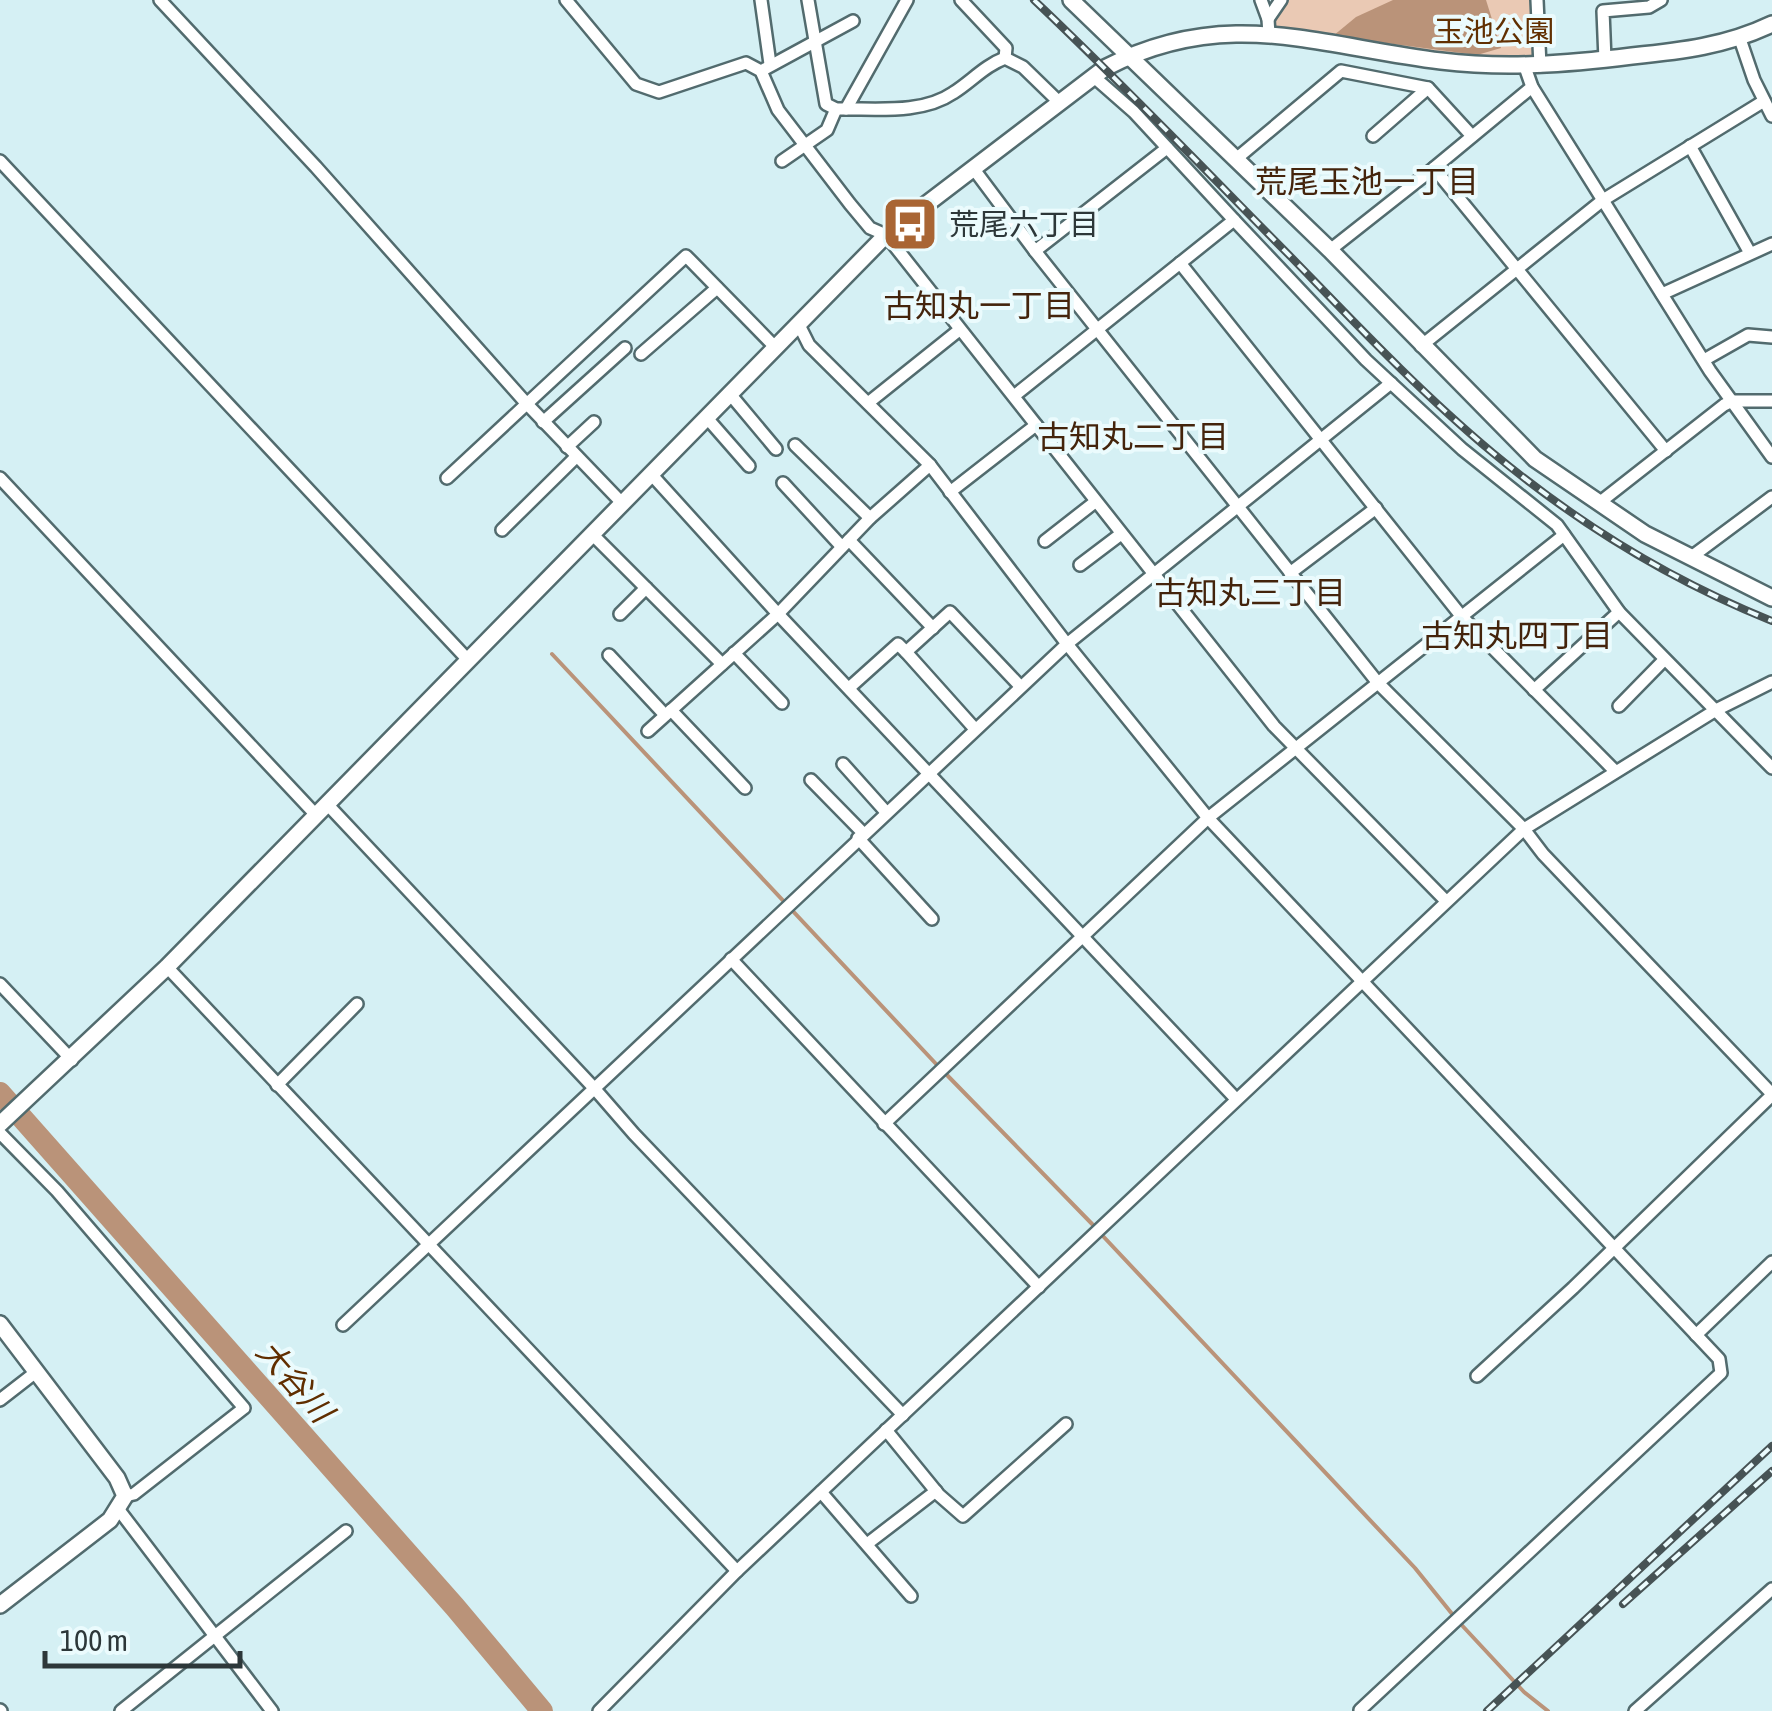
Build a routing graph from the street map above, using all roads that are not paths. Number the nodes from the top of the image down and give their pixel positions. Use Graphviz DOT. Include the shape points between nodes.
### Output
graph roads {
  1 [pos="160,0"];
  2 [pos="566,0"];
  3 [pos="760,0"];
  4 [pos="808,0"];
  5 [pos="907,0"];
  6 [pos="962,0"];
  7 [pos="1071,0"];
  8 [pos="1261,0"];
  9 [pos="1281,0"];
  10 [pos="1538,0"];
  11 [pos="1662,0"];
  12 [pos="853,21"];
  13 [pos="1772,24"];
  14 [pos="1269,27"];
  15 [pos="1740,39"];
  16 [pos="815,40"];
  17 [pos="1130,55"];
  18 [pos="1006,58"];
  19 [pos="1604,60"];
  20 [pos="1533,66"];
  21 [pos="766,67"];
  22 [pos="1093,76"];
  23 [pos="1532,87"];
  24 [pos="1428,88"];
  25 [pos="1058,101"];
  26 [pos="1764,101"];
  27 [pos="841,109"];
  28 [pos="1772,116"];
  29 [pos="1372,136"];
  30 [pos="1472,136"];
  31 [pos="805,144"];
  32 [pos="1690,146"];
  33 [pos="1168,148"];
  34 [pos="1236,159"];
  35 [pos="0,161"];
  36 [pos="782,161"];
  37 [pos="973,168"];
  38 [pos="1434,168"];
  39 [pos="1602,200"];
  40 [pos="1234,220"];
  41 [pos="886,235"];
  42 [pos="1772,244"];
  43 [pos="1330,250"];
  44 [pos="1035,251"];
  45 [pos="1750,252"];
  46 [pos="1180,263"];
  47 [pos="1517,269"];
  48 [pos="717,288"];
  49 [pos="1662,294"];
  50 [pos="799,325"];
  51 [pos="1098,329"];
  52 [pos="958,330"];
  53 [pos="1772,337"];
  54 [pos="1421,346"];
  55 [pos="625,348"];
  56 [pos="776,348"];
  57 [pos="641,354"];
  58 [pos="1704,360"];
  59 [pos="1391,383"];
  60 [pos="730,394"];
  61 [pos="1014,396"];
  62 [pos="1732,401"];
  63 [pos="1772,401"];
  64 [pos="868,402"];
  65 [pos="526,403"];
  66 [pos="707,418"];
  67 [pos="544,422"];
  68 [pos="594,422"];
  69 [pos="1036,425"];
  70 [pos="1320,438"];
  71 [pos="796,445"];
  72 [pos="776,448"];
  73 [pos="1666,451"];
  74 [pos="572,452"];
  75 [pos="1772,456"];
  76 [pos="930,465"];
  77 [pos="749,466"];
  78 [pos="651,474"];
  79 [pos="0,478"];
  80 [pos="447,478"];
  81 [pos="782,483"];
  82 [pos="950,492"];
  83 [pos="1772,497"];
  84 [pos="1095,502"];
  85 [pos="1599,503"];
  86 [pos="622,504"];
  87 [pos="1236,506"];
  88 [pos="1376,508"];
  89 [pos="870,518"];
  90 [pos="502,530"];
  91 [pos="592,534"];
  92 [pos="1121,534"];
  93 [pos="1564,534"];
  94 [pos="1044,542"];
  95 [pos="846,544"];
  96 [pos="1690,558"];
  97 [pos="1080,565"];
  98 [pos="1152,572"];
  99 [pos="1290,573"];
  100 [pos="646,588"];
  101 [pos="1772,598"];
  102 [pos="1619,612"];
  103 [pos="620,614"];
  104 [pos="778,614"];
  105 [pos="1462,616"];
  106 [pos="933,628"];
  107 [pos="1066,644"];
  108 [pos="906,652"];
  109 [pos="734,653"];
  110 [pos="609,655"];
  111 [pos="470,660"];
  112 [pos="1664,660"];
  113 [pos="722,664"];
  114 [pos="1772,682"];
  115 [pos="1378,683"];
  116 [pos="1020,686"];
  117 [pos="849,688"];
  118 [pos="1534,690"];
  119 [pos="782,703"];
  120 [pos="1620,706"];
  121 [pos="1716,710"];
  122 [pos="668,713"];
  123 [pos="975,728"];
  124 [pos="648,731"];
  125 [pos="1294,750"];
  126 [pos="843,764"];
  127 [pos="1772,768"];
  128 [pos="929,772"];
  129 [pos="1615,772"];
  130 [pos="811,780"];
  131 [pos="745,788"];
  132 [pos="321,810"];
  133 [pos="886,812"];
  134 [pos="1208,818"];
  135 [pos="1524,828"];
  136 [pos="861,836"];
  137 [pos="1445,900"];
  138 [pos="932,919"];
  139 [pos="1084,936"];
  140 [pos="731,958"];
  141 [pos="167,967"];
  142 [pos="1362,980"];
  143 [pos="0,984"];
  144 [pos="357,1004"];
  145 [pos="72,1060"];
  146 [pos="277,1085"];
  147 [pos="594,1088"];
  148 [pos="1772,1095"];
  149 [pos="1236,1099"];
  150 [pos="0,1124"];
  151 [pos="884,1124"];
  152 [pos="0,1133"];
  153 [pos="428,1245"];
  154 [pos="1613,1248"];
  155 [pos="1772,1262"];
  156 [pos="1039,1286"];
  157 [pos="0,1324"];
  158 [pos="344,1326"];
  159 [pos="1696,1335"];
  160 [pos="36,1372"];
  161 [pos="1477,1376"];
  162 [pos="0,1400"];
  163 [pos="903,1415"];
  164 [pos="1066,1424"];
  165 [pos="886,1430"];
  166 [pos="936,1491"];
  167 [pos="821,1492"];
  168 [pos="122,1503"];
  169 [pos="346,1530"];
  170 [pos="867,1544"];
  171 [pos="737,1571"];
  172 [pos="1772,1589"];
  173 [pos="911,1596"];
  174 [pos="0,1604"];
  175 [pos="215,1636"];
  176 [pos="1360,1710"];
  177 [pos="122,1711"];
  178 [pos="272,1711"];
  179 [pos="599,1711"];
  180 [pos="1634,1711"];
  1 -- 65 [label="street"];
  2 -- 21 [label="street" via="636,84 659,92 746,63"];
  3 -- 21 [label="street"];
  4 -- 16 [label="street"];
  5 -- 27 [label="street"];
  6 -- 18 [label="street" via="1006,48"];
  7 -- 17 [label="street"];
  8 -- 14 [label="street"];
  9 -- 14 [label="street"];
  10 -- 20 [label="street"];
  11 -- 19 [label="street" via="1604,12"];
  12 -- 16 [label="street"];
  13 -- 15 [label="street"];
  14 -- 17 [label="street"];
  14 -- 20 [label="street" via="1440,61"];
  15 -- 19 [label="street"];
  15 -- 26 [label="street"];
  16 -- 21 [label="street"];
  16 -- 27 [label="street" via="826,104"];
  17 -- 22 [label="street"];
  17 -- 34 [label="street"];
  18 -- 25 [label="street"];
  18 -- 27 [label="street" via="924,106"];
  19 -- 20 [label="street"];
  20 -- 23 [label="street"];
  21 -- 31 [label="street" via="778,110"];
  22 -- 25 [label="street"];
  22 -- 33 [label="street"];
  23 -- 30 [label="street"];
  23 -- 39 [label="street"];
  24 -- 29 [label="street"];
  24 -- 30 [label="street"];
  24 -- 34 [label="street" via="1341,71"];
  25 -- 37 [label="street"];
  26 -- 28 [label="street"];
  26 -- 32 [label="street"];
  27 -- 31 [label="street" via="827,130"];
  30 -- 38 [label="street"];
  31 -- 36 [label="street"];
  31 -- 41 [label="street" via="870,228"];
  32 -- 39 [label="street"];
  32 -- 45 [label="street"];
  33 -- 40 [label="street"];
  33 -- 44 [label="street"];
  34 -- 43 [label="street"];
  35 -- 111 [label="street"];
  37 -- 41 [label="street"];
  37 -- 44 [label="street"];
  38 -- 43 [label="street"];
  38 -- 47 [label="street"];
  39 -- 47 [label="street"];
  39 -- 49 [label="street"];
  40 -- 46 [label="street"];
  40 -- 59 [label="street"];
  41 -- 50 [label="street"];
  41 -- 52 [label="street"];
  42 -- 45 [label="street"];
  43 -- 54 [label="street"];
  44 -- 51 [label="street"];
  45 -- 49 [label="street"];
  46 -- 51 [label="street"];
  46 -- 70 [label="street"];
  47 -- 54 [label="street"];
  47 -- 73 [label="street"];
  48 -- 56 [label="street"];
  48 -- 57 [label="street"];
  48 -- 65 [label="street" via="686,256"];
  49 -- 58 [label="street"];
  50 -- 56 [label="street"];
  50 -- 64 [label="street" via="809,346"];
  51 -- 61 [label="street"];
  51 -- 87 [label="street"];
  52 -- 61 [label="street"];
  52 -- 64 [label="street"];
  53 -- 58 [label="street" via="1748,336"];
  54 -- 85 [label="street" via="1534,459"];
  55 -- 67 [label="street"];
  56 -- 60 [label="street"];
  58 -- 62 [label="street"];
  59 -- 70 [label="street"];
  59 -- 93 [label="street"];
  60 -- 66 [label="street"];
  60 -- 72 [label="street"];
  61 -- 69 [label="street"];
  62 -- 63 [label="street"];
  62 -- 73 [label="street"];
  62 -- 75 [label="street"];
  64 -- 76 [label="street"];
  65 -- 67 [label="street"];
  65 -- 80 [label="street"];
  66 -- 77 [label="street"];
  66 -- 78 [label="street"];
  67 -- 74 [label="street"];
  68 -- 74 [label="street"];
  69 -- 82 [label="street"];
  69 -- 84 [label="street"];
  70 -- 87 [label="street"];
  70 -- 88 [label="street"];
  71 -- 89 [label="street"];
  73 -- 85 [label="street"];
  74 -- 86 [label="street"];
  74 -- 90 [label="street"];
  76 -- 82 [label="street"];
  76 -- 89 [label="street"];
  78 -- 86 [label="street"];
  78 -- 104 [label="street"];
  79 -- 132 [label="street"];
  81 -- 95 [label="street"];
  82 -- 107 [label="street"];
  83 -- 96 [label="street"];
  84 -- 92 [label="street"];
  84 -- 94 [label="street"];
  85 -- 96 [label="street"];
  86 -- 91 [label="street"];
  87 -- 98 [label="street"];
  87 -- 99 [label="street"];
  88 -- 99 [label="street"];
  88 -- 105 [label="street"];
  89 -- 95 [label="street"];
  91 -- 100 [label="street"];
  91 -- 111 [label="street"];
  92 -- 97 [label="street"];
  92 -- 98 [label="street"];
  93 -- 102 [label="street"];
  93 -- 105 [label="street"];
  95 -- 104 [label="street"];
  95 -- 106 [label="street"];
  96 -- 101 [label="street"];
  98 -- 107 [label="street"];
  98 -- 125 [label="street"];
  99 -- 115 [label="street"];
  100 -- 103 [label="street"];
  100 -- 113 [label="street"];
  102 -- 112 [label="street"];
  102 -- 118 [label="street"];
  104 -- 109 [label="street"];
  104 -- 117 [label="street"];
  105 -- 115 [label="street"];
  105 -- 118 [label="street"];
  106 -- 108 [label="street"];
  106 -- 116 [label="street" via="950,612"];
  107 -- 116 [label="street"];
  107 -- 134 [label="street"];
  108 -- 117 [label="street" via="898,644"];
  108 -- 123 [label="street"];
  109 -- 113 [label="street"];
  109 -- 119 [label="street"];
  110 -- 122 [label="street"];
  111 -- 132 [label="street"];
  112 -- 120 [label="street"];
  112 -- 121 [label="street"];
  113 -- 122 [label="street"];
  114 -- 121 [label="street"];
  115 -- 125 [label="street"];
  115 -- 135 [label="street"];
  116 -- 123 [label="street"];
  117 -- 128 [label="street"];
  118 -- 129 [label="street"];
  121 -- 127 [label="street"];
  121 -- 129 [label="street"];
  122 -- 124 [label="street"];
  122 -- 131 [label="street"];
  123 -- 128 [label="street"];
  125 -- 134 [label="street"];
  125 -- 137 [label="street"];
  126 -- 133 [label="street"];
  128 -- 133 [label="street"];
  128 -- 139 [label="street"];
  129 -- 135 [label="street"];
  130 -- 136 [label="street"];
  132 -- 141 [label="street"];
  132 -- 147 [label="street"];
  133 -- 136 [label="street"];
  134 -- 139 [label="street"];
  134 -- 142 [label="street"];
  135 -- 137 [label="street"];
  135 -- 148 [label="street"];
  136 -- 138 [label="street"];
  136 -- 140 [label="street"];
  137 -- 142 [label="street"];
  139 -- 149 [label="street"];
  139 -- 151 [label="street"];
  140 -- 147 [label="street"];
  140 -- 151 [label="street"];
  141 -- 145 [label="street"];
  141 -- 146 [label="street"];
  142 -- 149 [label="street"];
  142 -- 154 [label="street"];
  143 -- 145 [label="street"];
  144 -- 146 [label="street"];
  145 -- 150 [label="street"];
  146 -- 153 [label="street"];
  147 -- 153 [label="street"];
  147 -- 163 [label="street"];
  148 -- 154 [label="street"];
  149 -- 156 [label="street"];
  151 -- 156 [label="street"];
  152 -- 168 [label="street" via="244,1408"];
  153 -- 158 [label="street"];
  153 -- 171 [label="street"];
  154 -- 159 [label="street"];
  154 -- 161 [label="street"];
  155 -- 159 [label="street"];
  156 -- 163 [label="street"];
  157 -- 160 [label="street"];
  159 -- 176 [label="street" via="1719,1359 1721,1373"];
  160 -- 162 [label="street"];
  160 -- 168 [label="street" via="117,1478"];
  163 -- 165 [label="street"];
  164 -- 166 [label="street" via="963,1516"];
  165 -- 166 [label="street"];
  165 -- 167 [label="street"];
  166 -- 170 [label="street"];
  167 -- 170 [label="street"];
  167 -- 171 [label="street"];
  168 -- 174 [label="street"];
  168 -- 175 [label="street"];
  169 -- 175 [label="street"];
  170 -- 173 [label="street"];
  171 -- 179 [label="street"];
  172 -- 180 [label="street"];
  175 -- 177 [label="street"];
  175 -- 178 [label="street"];
}
